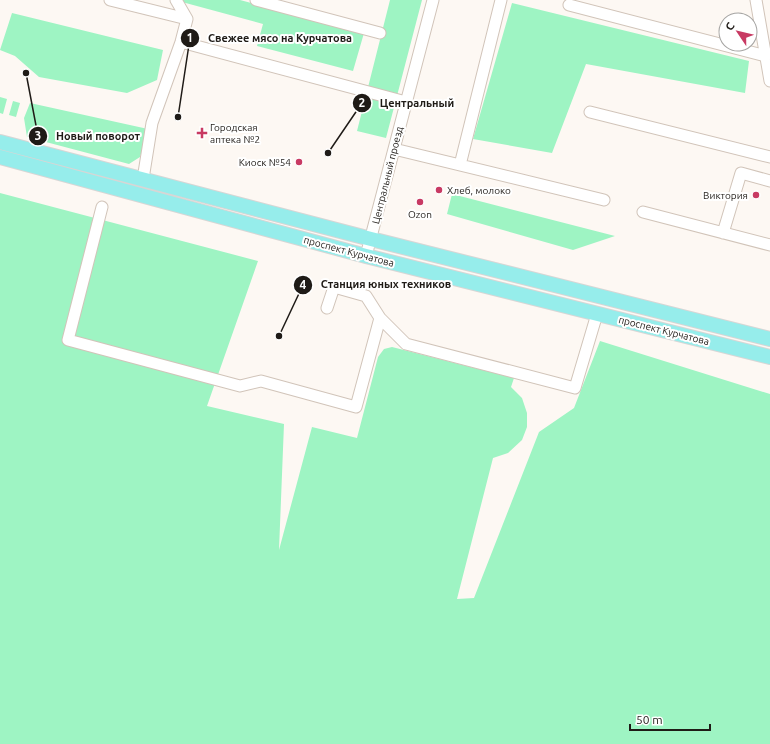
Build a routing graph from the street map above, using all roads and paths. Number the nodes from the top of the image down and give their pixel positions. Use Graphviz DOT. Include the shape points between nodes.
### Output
graph roads {
  1 [pos="110,0"];
  2 [pos="176,0"];
  3 [pos="256,0"];
  4 [pos="433,0"];
  5 [pos="502,0"];
  6 [pos="756,0"];
  7 [pos="569,5"];
  8 [pos="187,19"];
  9 [pos="380,32"];
  10 [pos="180,42"];
  11 [pos="766,56"];
  12 [pos="770,81"];
  13 [pos="406,102"];
  14 [pos="590,112"];
  15 [pos="0,142"];
  16 [pos="394,149"];
  17 [pos="0,157"];
  18 [pos="770,157"];
  19 [pos="460,165"];
  20 [pos="143,179"];
  21 [pos="770,181"];
  22 [pos="604,200"];
  23 [pos="102,207"];
  24 [pos="643,212"];
  25 [pos="723,233"];
  26 [pos="371,239"];
  27 [pos="770,245"];
  28 [pos="366,256"];
  29 [pos="327,308"];
  30 [pos="597,314"];
  31 [pos="380,318"];
  32 [pos="770,338"];
  33 [pos="770,357"];
  1 -- 8 [label="street"];
  2 -- 8 [label="street"];
  3 -- 9 [label="street"];
  4 -- 13 [label="street, Центральный проезд"];
  5 -- 19 [label="street"];
  6 -- 11 [label="street"];
  7 -- 11 [label="street"];
  8 -- 10 [label="street"];
  10 -- 13 [label="street"];
  10 -- 20 [label="street" via="152,123"];
  11 -- 12 [label="street"];
  13 -- 16 [label="street, Центральный проезд"];
  14 -- 18 [label="street"];
  15 -- 20 [label="main road, проспект Курчатова"];
  16 -- 19 [label="street"];
  16 -- 26 [label="street, Центральный проезд"];
  17 -- 28 [label="main road, проспект Курчатова"];
  19 -- 22 [label="street"];
  20 -- 26 [label="main road, проспект Курчатова"];
  21 -- 25 [label="street" via="741,174"];
  23 -- 31 [label="street" via="68,340 240,386 261,381 356,407"];
  24 -- 25 [label="street"];
  25 -- 27 [label="street"];
  26 -- 28 [label="street, Центральный проезд"];
  26 -- 32 [label="main road, проспект Курчатова"];
  28 -- 30 [label="main road, проспект Курчатова"];
  29 -- 31 [label="street" via="334,287 366,296"];
  30 -- 31 [label="street" via="575,388 406,344"];
  30 -- 33 [label="main road, проспект Курчатова"];
}
